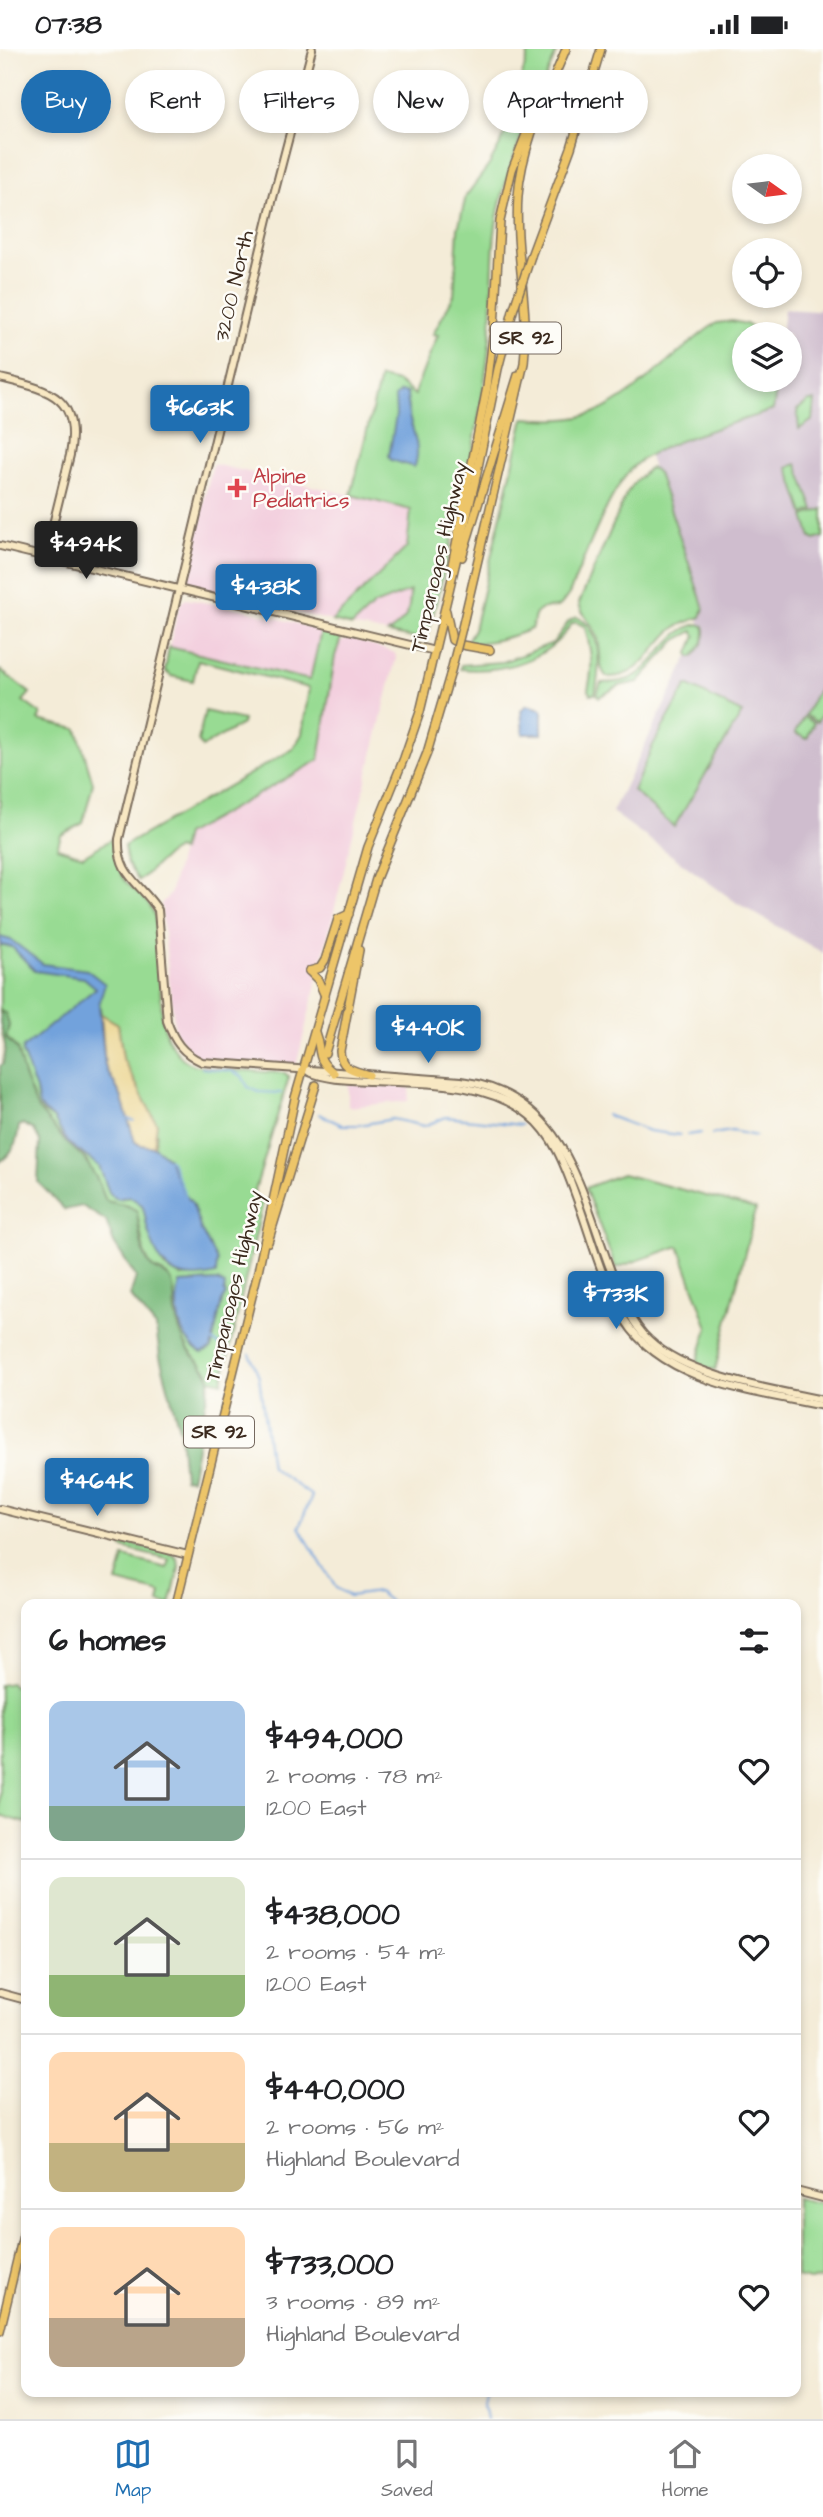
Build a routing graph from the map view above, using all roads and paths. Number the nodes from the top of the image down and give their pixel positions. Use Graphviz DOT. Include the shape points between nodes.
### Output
graph roads {
  1 [pos="312,49"];
  2 [pos="564,49"];
  3 [pos="601,49"];
  4 [pos="524,308"];
  5 [pos="0,379"];
  6 [pos="0,546"];
  7 [pos="45,557"];
  8 [pos="178,590"];
  9 [pos="448,598"];
  10 [pos="446,608"];
  11 [pos="489,650"];
  12 [pos="435,652"];
  13 [pos="367,907"];
  14 [pos="349,914"];
  15 [pos="325,997"];
  16 [pos="315,1032"];
  17 [pos="325,1053"];
  18 [pos="303,1070"];
  19 [pos="334,1073"];
  20 [pos="369,1075"];
  21 [pos="316,1086"];
  22 [pos="257,1276"];
  23 [pos="823,1400"];
  24 [pos="823,1406"];
  25 [pos="0,1509"];
  26 [pos="188,1555"];
  27 [pos="177,1599"];
  28 [pos="0,1993"];
  29 [pos="21,1999"];
  30 [pos="801,2193"];
  31 [pos="823,2198"];
  32 [pos="21,2244"];
  33 [pos="0,2331"];
  1 -- 8 [label="main road, 3200 North"];
  2 -- 4 [label="main road, SR 92" via="531,133 521,174 518,217"];
  2 -- 9 [label="main road, SR 92" via="521,146 502,205 487,387 454,545"];
  3 -- 9 [label="main road, Timpanogos Highway / SR 92, bridge" via="513,311"];
  4 -- 9 [label="main road" via="519,369"];
  4 -- 13 [label="main road, SR 92, bridge" via="522,378 450,675 427,753"];
  5 -- 7 [label="main road" via="43,389 61,402 71,420 73,438"];
  6 -- 7 [label="main road"];
  7 -- 8 [label="main road"];
  8 -- 12 [label="main road"];
  8 -- 18 [label="main road, 3200 North" via="119,846 120,859 126,873 158,910 167,1021 189,1056 202,1062"];
  9 -- 10 [label="main road, Timpanogos Highway / SR 92"];
  10 -- 11 [label="main road" via="452,640"];
  10 -- 12 [label="main road, Timpanogos Highway / SR 92"];
  12 -- 14 [label="main road, Timpanogos Highway / SR 92" via="420,712 372,835"];
  13 -- 17 [label="main road, SR 92"];
  13 -- 20 [label="main road" via="340,1061 346,1068"];
  14 -- 15 [label="main road, Timpanogos Highway / SR 92"];
  14 -- 15 [label="main road" via="338,919 326,960 309,971"];
  15 -- 16 [label="main road, Timpanogos Highway / SR 92"];
  16 -- 18 [label="main road, Timpanogos Highway / SR 92"];
  16 -- 19 [label="main road" via="320,1043 318,1056"];
  18 -- 19 [label="main road"];
  18 -- 22 [label="main road, Timpanogos Highway / SR 92"];
  18 -- 24 [label="main road" via="357,1081 487,1091 510,1102 531,1116 553,1144 616,1303 648,1349 703,1377"];
  19 -- 20 [label="main road"];
  20 -- 23 [label="main road" via="476,1083 525,1104 559,1141 627,1309 650,1341 696,1368"];
  21 -- 22 [label="main road, SR 92"];
  22 -- 26 [label="main road, Timpanogos Highway / SR 92"];
  25 -- 26 [label="main road"];
  26 -- 27 [label="main road, Timpanogos Highway / SR 92"];
  28 -- 29 [label="main road"];
  30 -- 31 [label="main road"];
  32 -- 33 [label="main road"];
}
